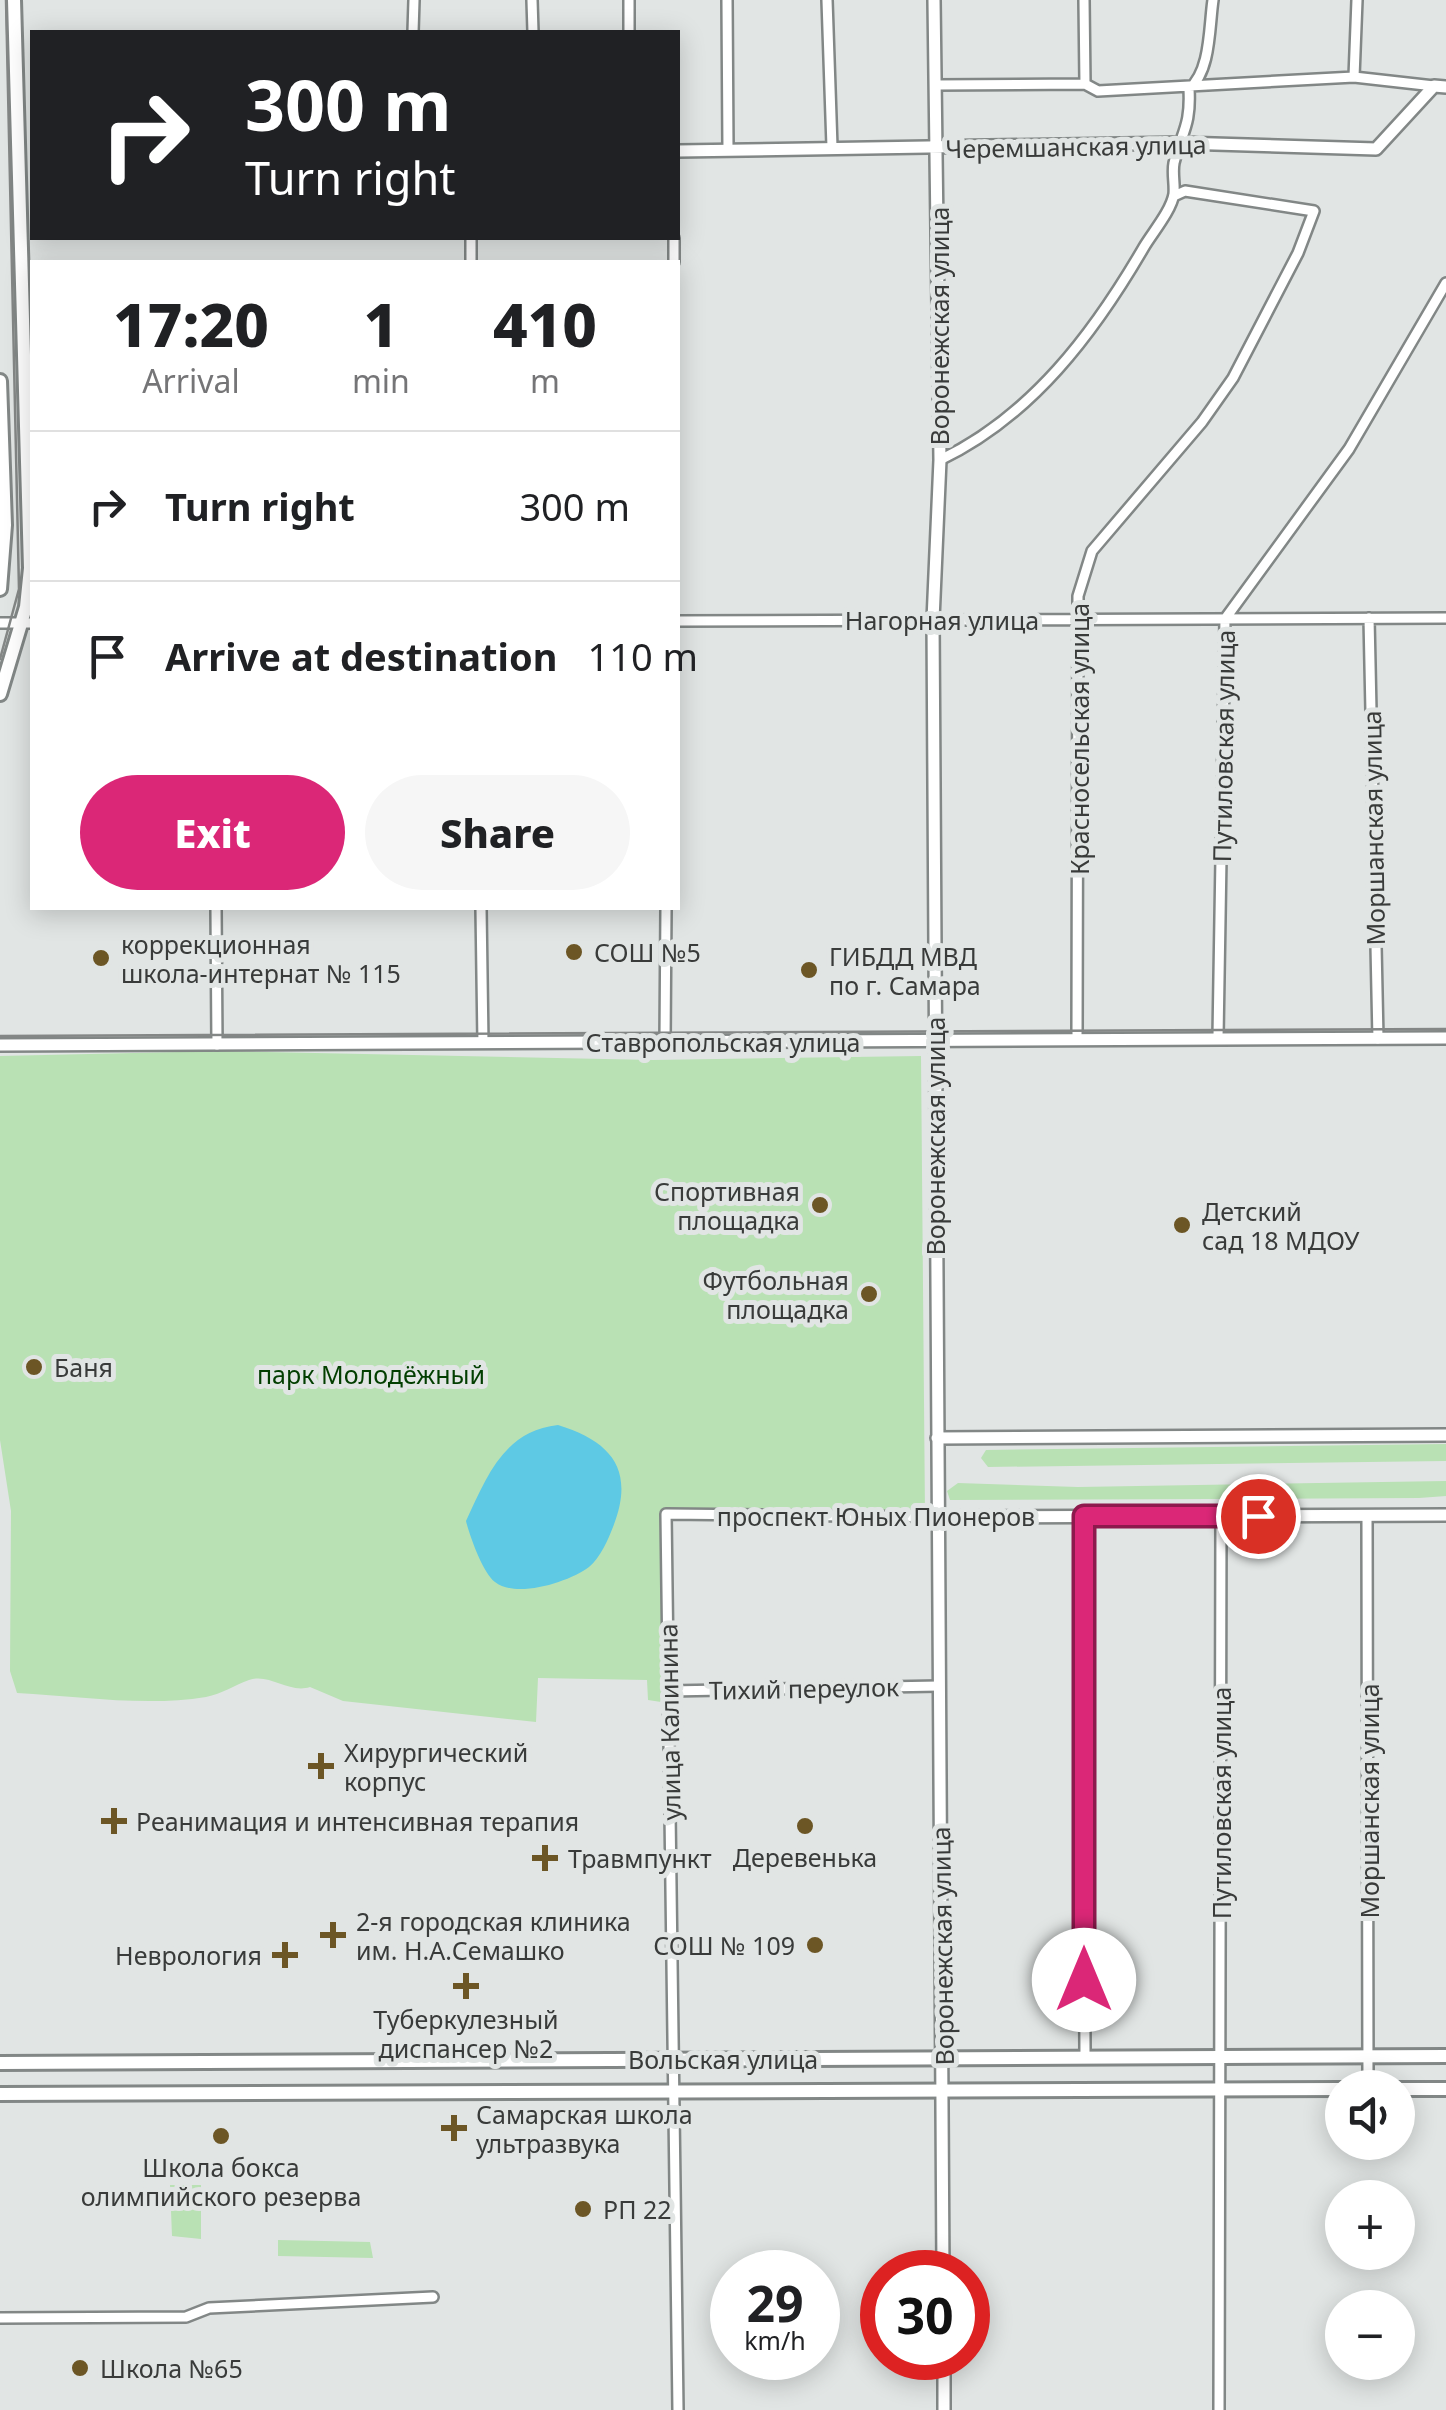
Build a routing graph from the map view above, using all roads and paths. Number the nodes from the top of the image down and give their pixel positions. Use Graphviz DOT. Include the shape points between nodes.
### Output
graph roads {
  1 [pos="14,0"];
  2 [pos="414,0"];
  3 [pos="532,0"];
  4 [pos="629,0"];
  5 [pos="726,0"];
  6 [pos="827,0"];
  7 [pos="934,0"];
  8 [pos="1084,0"];
  9 [pos="1214,0"];
  10 [pos="1357,0"];
  11 [pos="413,30"];
  12 [pos="533,30"];
  13 [pos="629,30"];
  14 [pos="1354,77"];
  15 [pos="1198,83"];
  16 [pos="1086,84"];
  17 [pos="936,85"];
  18 [pos="1440,86"];
  19 [pos="1182,143"];
  20 [pos="832,147"];
  21 [pos="938,148"];
  22 [pos="728,149"];
  23 [pos="680,151"];
  24 [pos="26,161"];
  25 [pos="1174,196"];
  26 [pos="1446,282"];
  27 [pos="0,382"];
  28 [pos="940,460"];
  29 [pos="0,590"];
  30 [pos="1226,618"];
  31 [pos="1368,618"];
  32 [pos="1446,618"];
  33 [pos="1080,619"];
  34 [pos="680,620"];
  35 [pos="933,620"];
  36 [pos="0,623"];
  37 [pos="27,623"];
  38 [pos="0,694"];
  39 [pos="216,910"];
  40 [pos="481,910"];
  41 [pos="666,910"];
  42 [pos="1218,1036"];
  43 [pos="1076,1038"];
  44 [pos="1446,1038"];
  45 [pos="1378,1039"];
  46 [pos="935,1041"];
  47 [pos="665,1042"];
  48 [pos="482,1043"];
  49 [pos="0,1045"];
  50 [pos="217,1046"];
  51 [pos="1446,1435"];
  52 [pos="936,1438"];
  53 [pos="666,1514"];
  54 [pos="1367,1515"];
  55 [pos="1446,1515"];
  56 [pos="1084,1516"];
  57 [pos="1221,1516"];
  58 [pos="937,1517"];
  59 [pos="939,1686"];
  60 [pos="669,1690"];
  61 [pos="1370,2056"];
  62 [pos="1446,2056"];
  63 [pos="1220,2057"];
  64 [pos="943,2058"];
  65 [pos="1085,2058"];
  66 [pos="674,2059"];
  67 [pos="0,2063"];
  68 [pos="1369,2070"];
  69 [pos="1325,2089"];
  70 [pos="1415,2089"];
  71 [pos="1446,2089"];
  72 [pos="943,2090"];
  73 [pos="1218,2090"];
  74 [pos="674,2091"];
  75 [pos="0,2094"];
  76 [pos="944,2250"];
  77 [pos="432,2296"];
  78 [pos="0,2318"];
  79 [pos="944,2380"];
  80 [pos="678,2410"];
  81 [pos="944,2410"];
  82 [pos="1219,2410"];
  1 -- 24 [label="main road"];
  2 -- 11 [label="street"];
  3 -- 12 [label="street"];
  4 -- 13 [label="street"];
  5 -- 22 [label="street"];
  6 -- 20 [label="street"];
  7 -- 17 [label="street, Воронежская улица"];
  8 -- 16 [label="street"];
  9 -- 15 [label="street"];
  10 -- 14 [label="street"];
  14 -- 15 [label="street"];
  14 -- 18 [label="street"];
  15 -- 16 [label="street" via="1098,91"];
  15 -- 19 [label="street" via="1189,89 1191,121"];
  16 -- 17 [label="street"];
  17 -- 21 [label="street, Воронежская улица"];
  18 -- 19 [label="street, Черемшанская улица" via="1376,149"];
  19 -- 21 [label="street, Черемшанская улица"];
  19 -- 25 [label="street" via="1173,166"];
  20 -- 21 [label="street, Черемшанская улица"];
  20 -- 22 [label="street, Черемшанская улица"];
  21 -- 28 [label="street, Воронежская улица"];
  22 -- 23 [label="street, Черемшанская улица"];
  24 -- 37 [label="main road"];
  25 -- 28 [label="street" via="1074,353 978,442"];
  25 -- 33 [label="street, Красносельская улица" via="1186,192 1314,211 1233,378 1092,551 1078,596"];
  26 -- 30 [label="street, Путиловская улица" via="1350,448"];
  27 -- 29 [label="main road"];
  28 -- 35 [label="street, Воронежская улица"];
  30 -- 31 [label="street, Нагорная улица"];
  30 -- 33 [label="street, Нагорная улица"];
  30 -- 42 [label="street, Путиловская улица"];
  31 -- 32 [label="street, Нагорная улица"];
  31 -- 45 [label="street, Моршанская улица"];
  33 -- 35 [label="street, Нагорная улица"];
  33 -- 43 [label="street, Красносельская улица"];
  34 -- 35 [label="street, Нагорная улица"];
  35 -- 46 [label="street, Воронежская улица"];
  36 -- 37 [label="street"];
  37 -- 38 [label="main road"];
  39 -- 50 [label="street"];
  40 -- 48 [label="street"];
  41 -- 47 [label="street"];
  42 -- 43 [label="street, Ставропольская улица"];
  42 -- 45 [label="street, Ставропольская улица"];
  43 -- 46 [label="street, Ставропольская улица"];
  44 -- 45 [label="street, Ставропольская улица"];
  46 -- 47 [label="street, Ставропольская улица"];
  46 -- 52 [label="street, Воронежская улица"];
  47 -- 48 [label="street, Ставропольская улица"];
  48 -- 50 [label="street, Ставропольская улица"];
  49 -- 50 [label="street, Ставропольская улица"];
  51 -- 52 [label="street"];
  52 -- 58 [label="street, Воронежская улица"];
  53 -- 58 [label="street, проспект Юных Пионеров"];
  53 -- 60 [label="street, улица Калинина"];
  54 -- 55 [label="street, проспект Юных Пионеров"];
  54 -- 57 [label="street, проспект Юных Пионеров"];
  54 -- 61 [label="street, Моршанская улица"];
  56 -- 57 [label="street, проспект Юных Пионеров"];
  56 -- 58 [label="street, проспект Юных Пионеров"];
  56 -- 65 [label="street"];
  57 -- 63 [label="street, Путиловская улица"];
  58 -- 59 [label="street, Воронежская улица"];
  59 -- 60 [label="street, Тихий переулок"];
  59 -- 64 [label="street, Воронежская улица"];
  60 -- 66 [label="street, улица Калинина"];
  61 -- 62 [label="main road, Вольская улица"];
  61 -- 63 [label="main road, Вольская улица"];
  61 -- 68 [label="street, Моршанская улица"];
  63 -- 65 [label="main road, Вольская улица"];
  63 -- 73 [label="street, Путиловская улица"];
  64 -- 65 [label="main road, Вольская улица"];
  64 -- 66 [label="main road, Вольская улица"];
  64 -- 72 [label="street, Воронежская улица"];
  66 -- 67 [label="main road, Вольская улица"];
  66 -- 74 [label="street, улица Калинина"];
  69 -- 73 [label="main road, Вольская улица"];
  70 -- 71 [label="main road"];
  72 -- 73 [label="main road, Вольская улица"];
  72 -- 74 [label="main road, Вольская улица"];
  72 -- 76 [label="street, Воронежская улица"];
  73 -- 82 [label="street, Путиловская улица"];
  74 -- 75 [label="main road, Вольская улица"];
  74 -- 80 [label="street, улица Калинина"];
  77 -- 78 [label="street" via="209,2308 186,2316"];
  79 -- 81 [label="street"];
}
